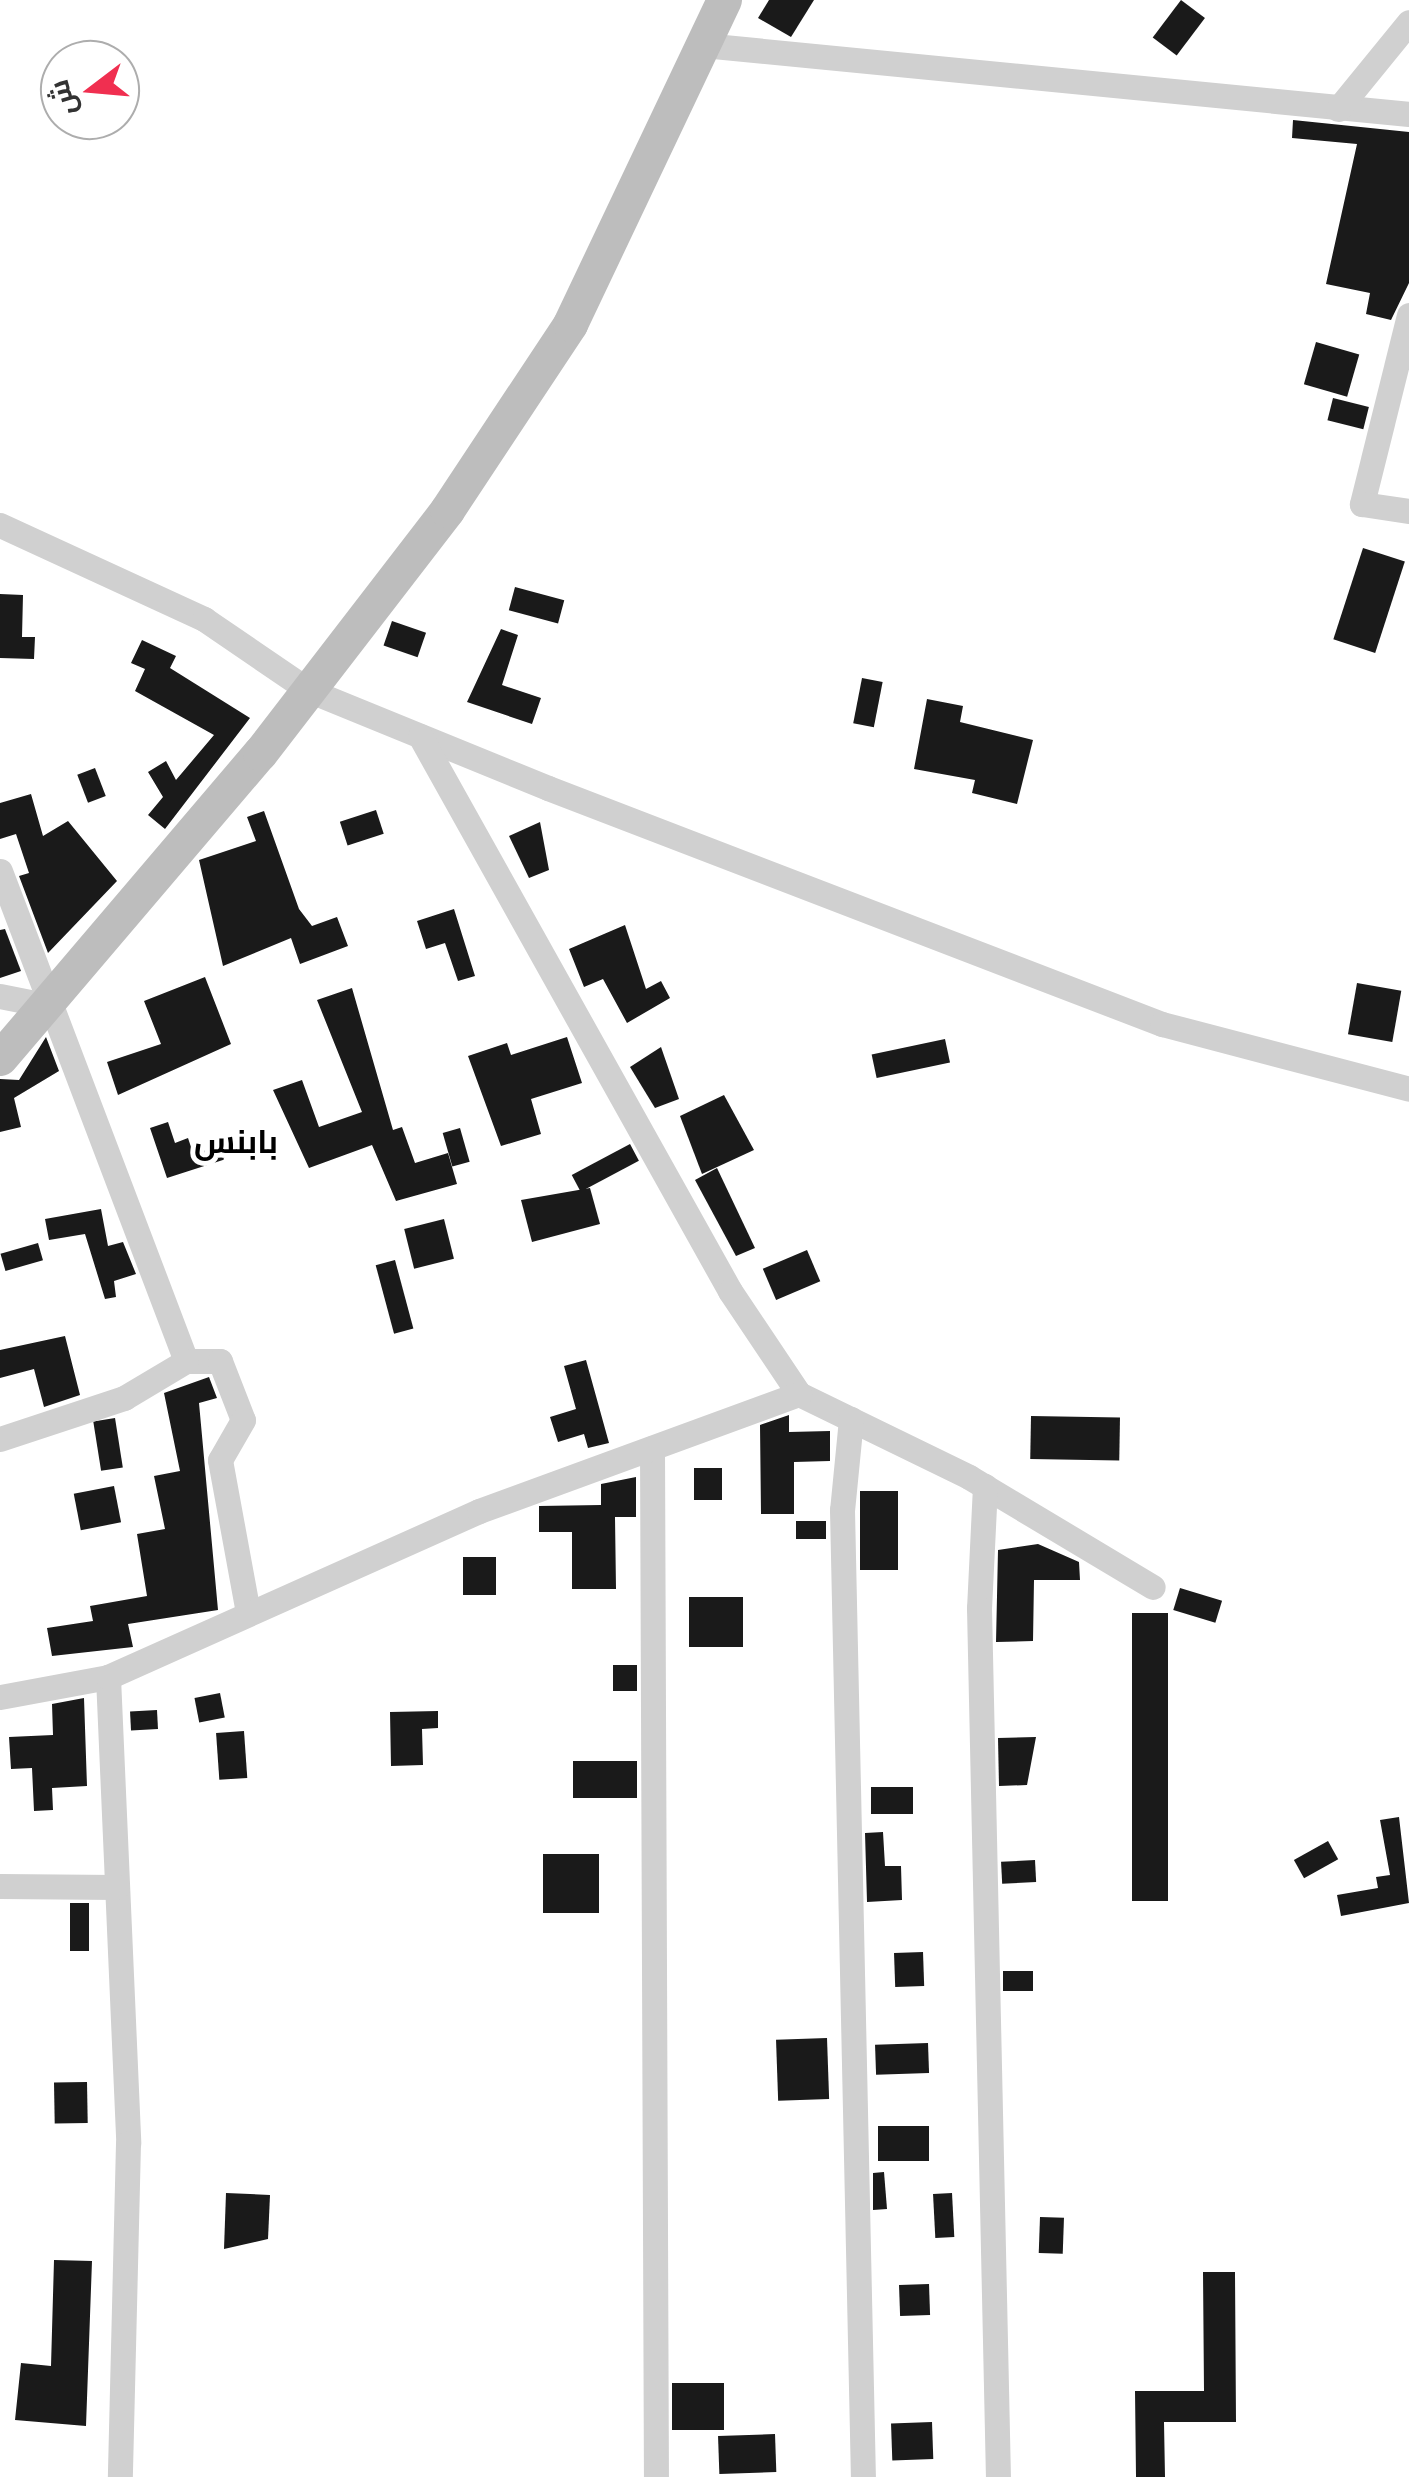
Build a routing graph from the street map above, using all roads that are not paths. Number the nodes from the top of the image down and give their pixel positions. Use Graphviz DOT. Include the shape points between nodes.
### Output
graph roads {
  1 [pos="724,0"];
  2 [pos="1409,22"];
  3 [pos="703,45"];
  4 [pos="1338,109"];
  5 [pos="1409,114"];
  6 [pos="1409,316"];
  7 [pos="1409,511"];
  8 [pos="0,525"];
  9 [pos="308,690"];
  10 [pos="420,736"];
  11 [pos="0,871"];
  12 [pos="0,996"];
  13 [pos="45,1005"];
  14 [pos="0,1058"];
  15 [pos="1409,1089"];
  16 [pos="186,1361"];
  17 [pos="799,1394"];
  18 [pos="851,1419"];
  19 [pos="0,1439"];
  20 [pos="652,1448"];
  21 [pos="984,1486"];
  22 [pos="1153,1587"];
  23 [pos="248,1613"];
  24 [pos="108,1676"];
  25 [pos="0,1696"];
  26 [pos="0,1886"];
  27 [pos="117,1887"];
  28 [pos="120,2477"];
  29 [pos="656,2477"];
  30 [pos="863,2477"];
  31 [pos="998,2477"];
  1 -- 3 [label="street"];
  2 -- 4 [label="street"];
  3 -- 4 [label="street"];
  3 -- 9 [label="street" via="570,324 446,510"];
  4 -- 5 [label="street"];
  6 -- 7 [label="street" via="1362,504"];
  8 -- 9 [label="street" via="204,619"];
  9 -- 10 [label="street"];
  9 -- 13 [label="street"];
  10 -- 15 [label="street" via="1162,1024"];
  10 -- 17 [label="street" via="730,1291"];
  11 -- 13 [label="street"];
  12 -- 13 [label="street"];
  13 -- 14 [label="street"];
  13 -- 16 [label="street"];
  16 -- 19 [label="street" via="124,1398"];
  16 -- 23 [label="street" via="220,1361 243,1420 220,1460"];
  17 -- 18 [label="street"];
  17 -- 20 [label="street"];
  18 -- 21 [label="street"];
  18 -- 30 [label="street" via="842,1510"];
  20 -- 23 [label="street" via="479,1511"];
  20 -- 29 [label="street"];
  21 -- 22 [label="street"];
  21 -- 31 [label="street" via="979,1608"];
  23 -- 24 [label="street"];
  24 -- 25 [label="street"];
  24 -- 27 [label="street"];
  26 -- 27 [label="street"];
  27 -- 28 [label="street" via="128,2143"];
}
